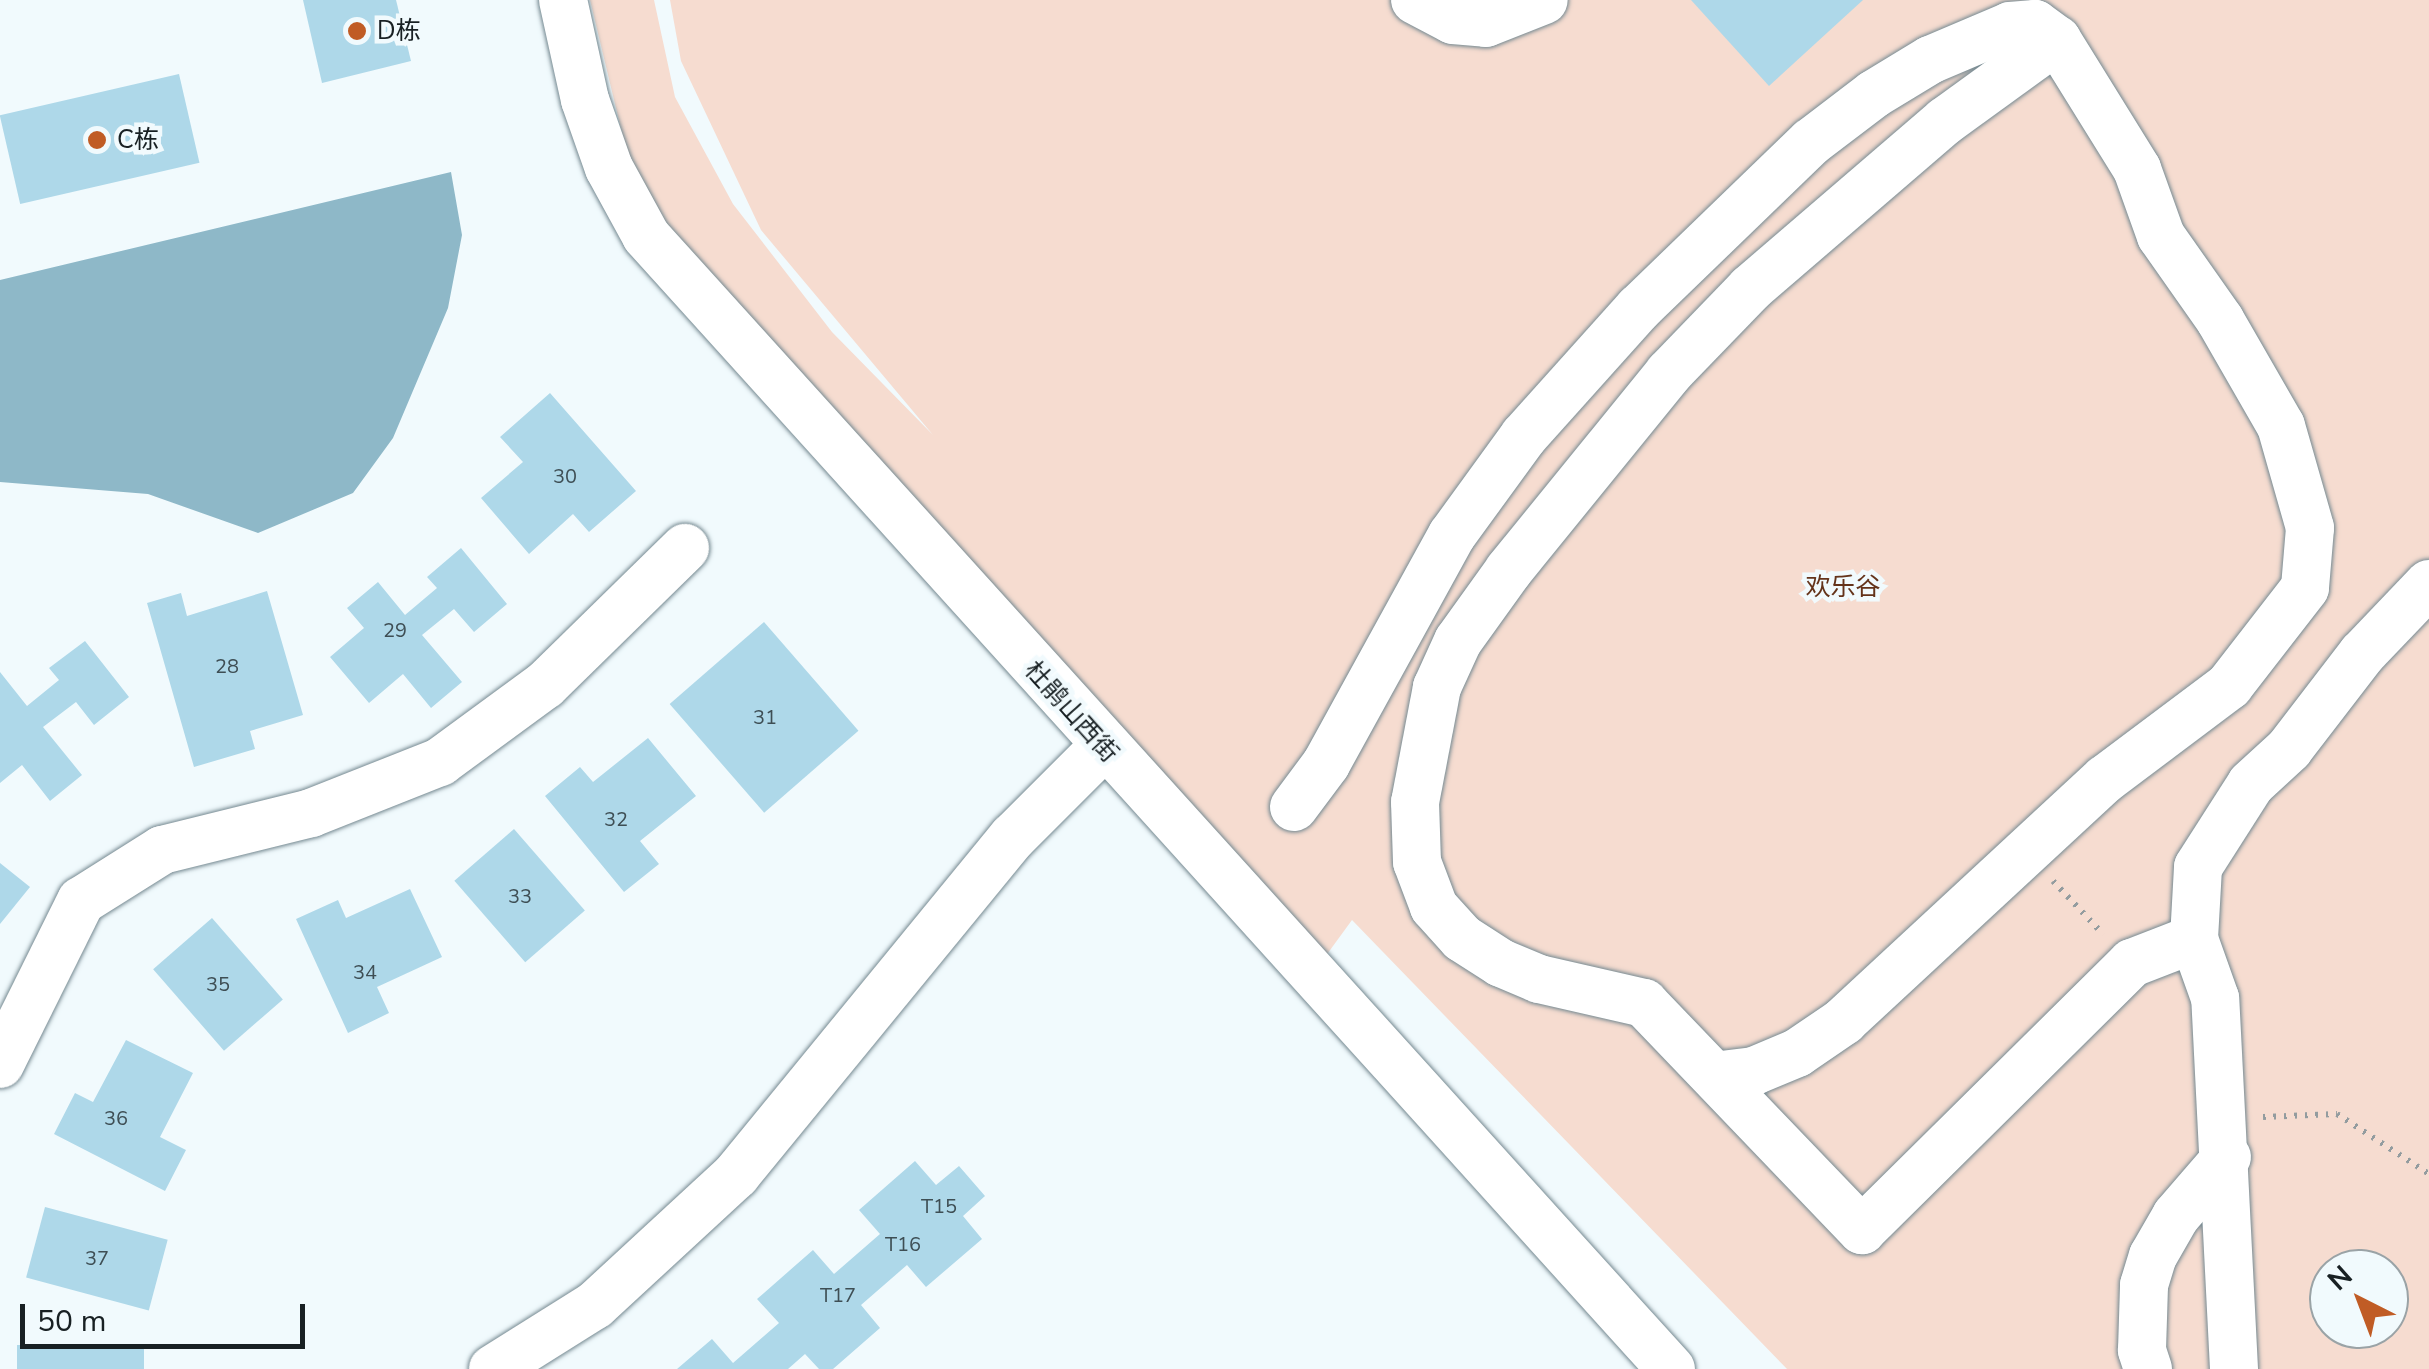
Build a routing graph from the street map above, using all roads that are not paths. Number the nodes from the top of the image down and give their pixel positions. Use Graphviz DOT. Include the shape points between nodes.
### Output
graph roads {
  1 [pos="563,0"];
  2 [pos="1415,0"];
  3 [pos="1544,0"];
  4 [pos="2057,40"];
  5 [pos="1570,384"];
  6 [pos="1626,425"];
  7 [pos="685,548"];
  8 [pos="2429,584"];
  9 [pos="1102,748"];
  10 [pos="1294,807"];
  11 [pos="2194,939"];
  12 [pos="0,1064"];
  13 [pos="1715,1076"];
  14 [pos="2226,1138"];
  15 [pos="493,1369"];
  16 [pos="1672,1369"];
  17 [pos="2148,1369"];
  18 [pos="2234,1369"];
  1 -- 9 [label="street, 杜鹃山西街" via="603,151 646,236"];
  2 -- 3 [label="street" via="1453,20 1486,24"];
  4 -- 5 [label="street" via="2035,24 2010,26 1930,60 1874,94 1720,227"];
  4 -- 6 [label="street" via="1945,120 1750,289"];
  4 -- 13 [label="street" via="2136,170 2161,236 2220,320 2280,426 2310,528 2306,588 2229,686 2105,779 1844,1021 1797,1053 1754,1071"];
  5 -- 6 [label="street"];
  5 -- 10 [label="street" via="1452,535 1406,607 1326,764"];
  6 -- 13 [label="street" via="1458,640 1424,741 1415,802 1417,862 1434,906 1462,938 1540,979 1644,1003"];
  7 -- 12 [label="street" via="546,685 440,762 312,813 162,850 81,901"];
  8 -- 11 [label="street" via="2362,654 2222,825 2198,867"];
  9 -- 15 [label="street" via="1013,837 736,1175 596,1305"];
  9 -- 16 [label="street, 杜鹃山西街"];
  11 -- 13 [label="street" via="2132,964 1862,1230"];
  11 -- 14 [label="street" via="2216,998"];
  14 -- 17 [label="street" via="2153,1256 2144,1285 2142,1350"];
  14 -- 18 [label="street"];
}
